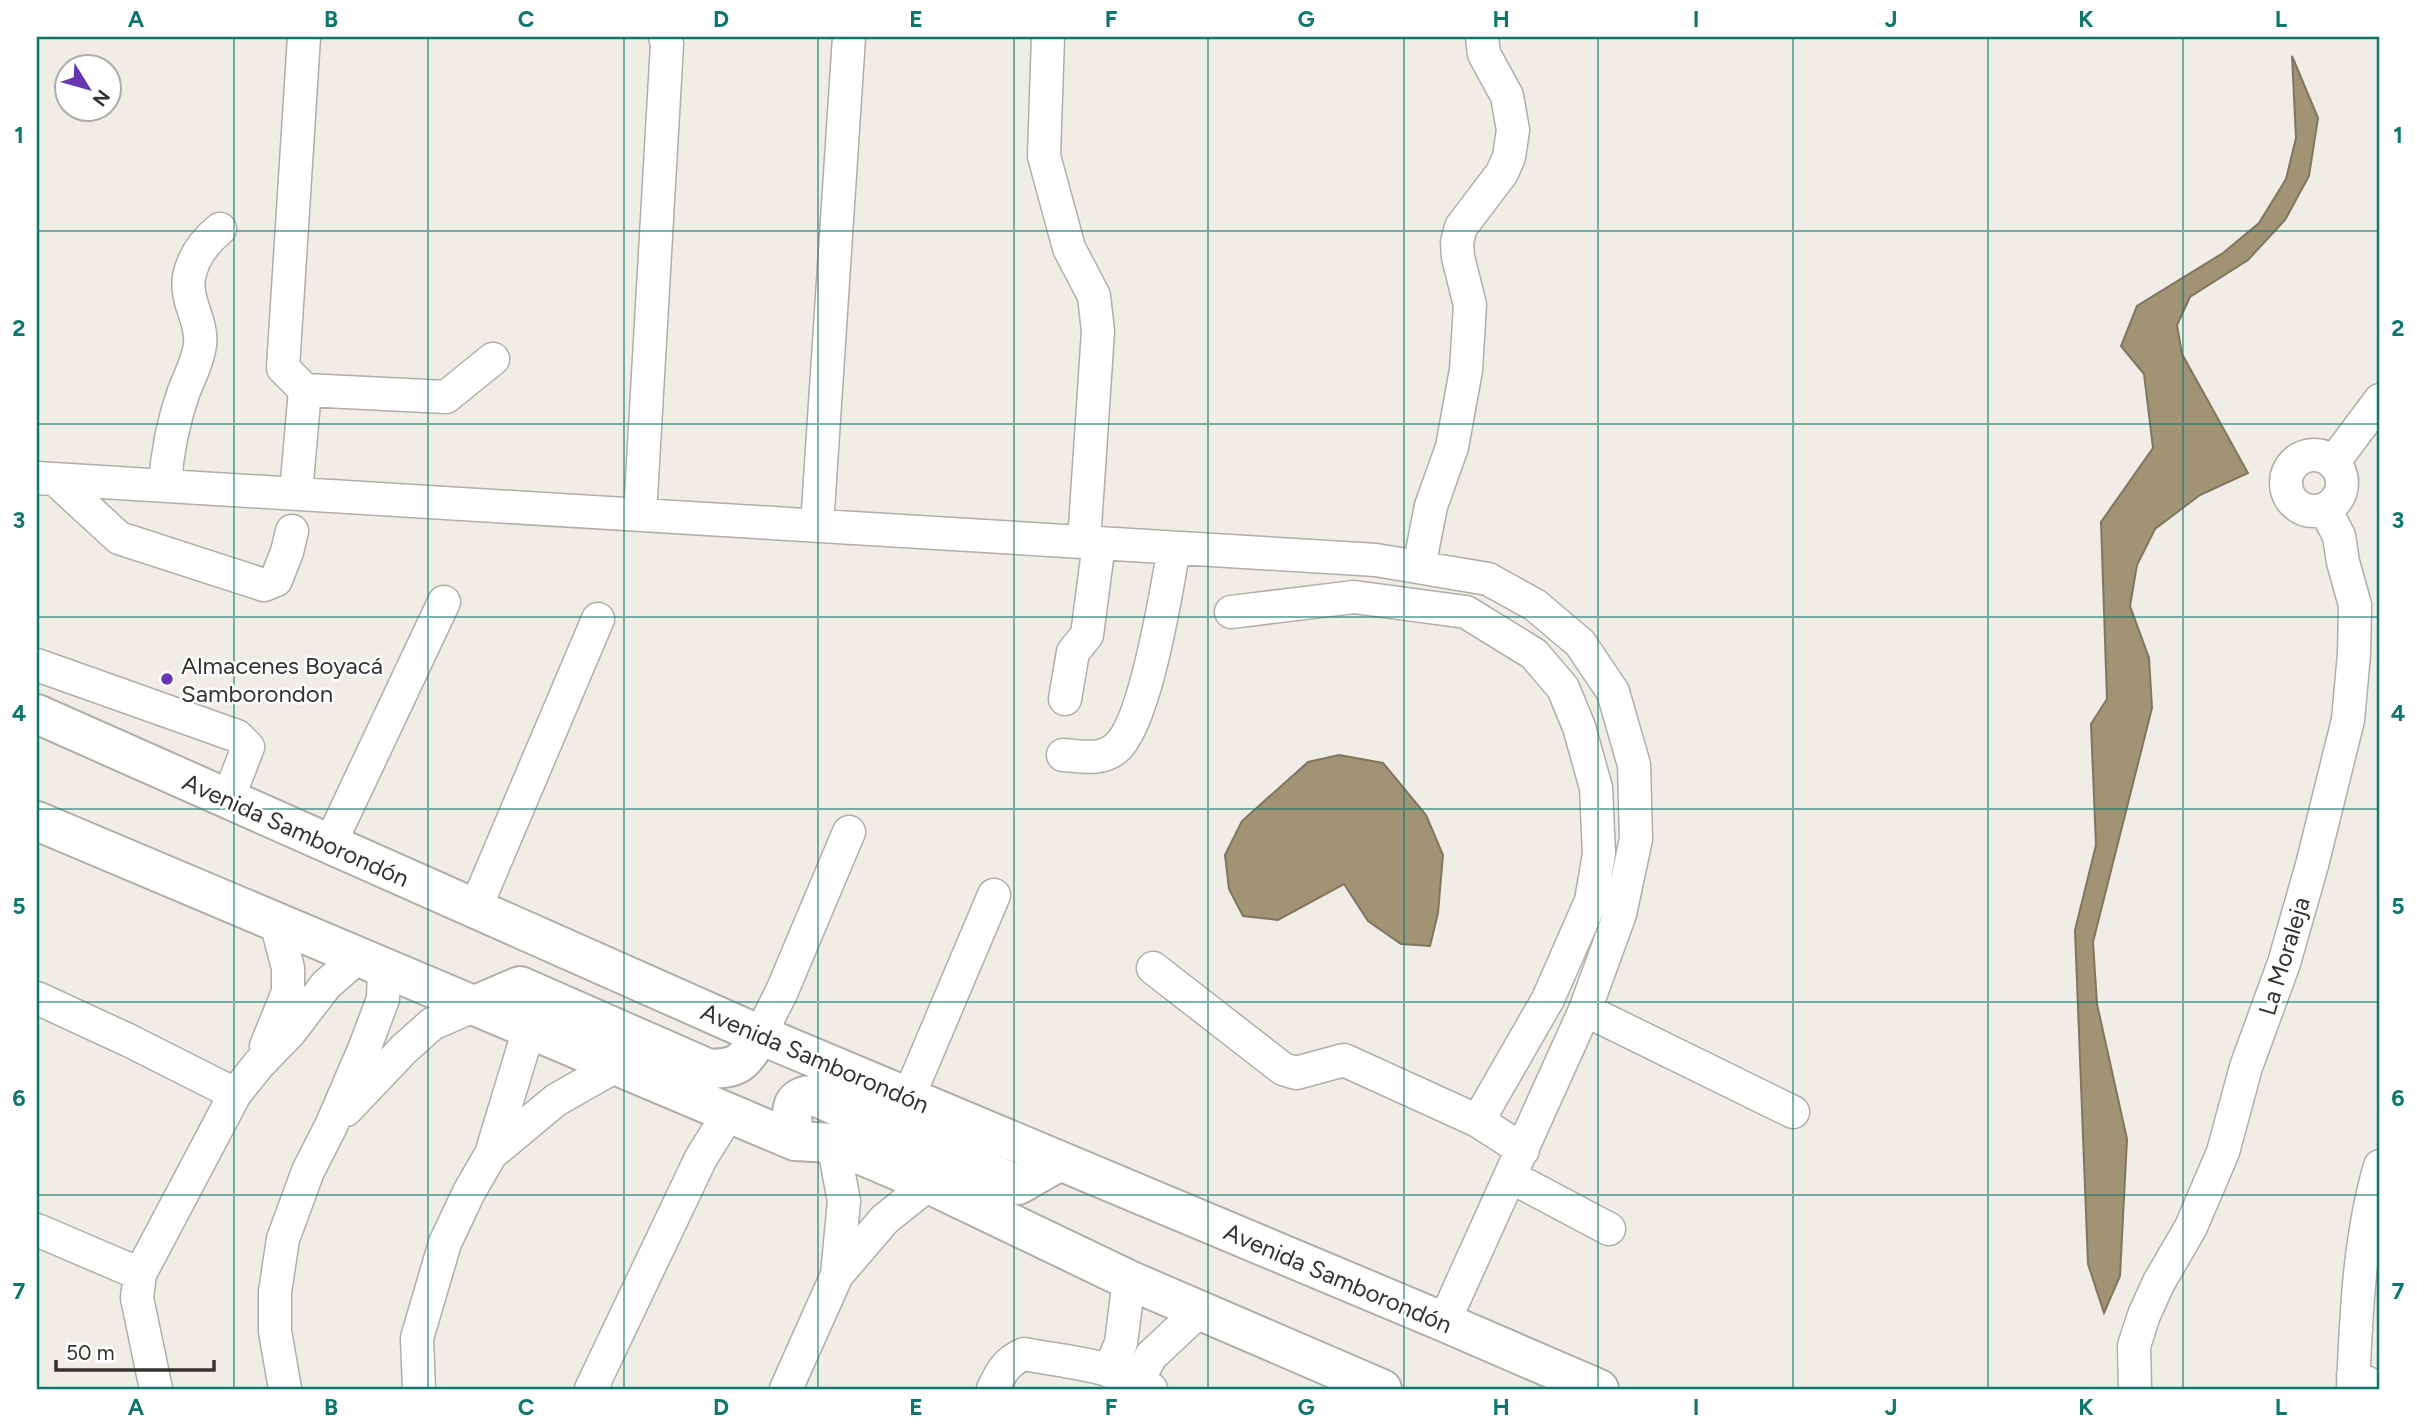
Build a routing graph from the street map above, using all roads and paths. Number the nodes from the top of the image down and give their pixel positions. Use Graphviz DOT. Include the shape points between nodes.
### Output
graph roads {
  1 [pos="304,37"];
  2 [pos="666,37"];
  3 [pos="849,37"];
  4 [pos="1048,37"];
  5 [pos="1482,37"];
  6 [pos="220,229"];
  7 [pos="493,359"];
  8 [pos="305,390"];
  9 [pos="2380,400"];
  10 [pos="2333,463"];
  11 [pos="46,479"];
  12 [pos="165,485"];
  13 [pos="296,493"];
  14 [pos="2325,509"];
  15 [pos="640,514"];
  16 [pos="817,526"];
  17 [pos="292,531"];
  18 [pos="1092,543"];
  19 [pos="1174,548"];
  20 [pos="1419,568"];
  21 [pos="444,602"];
  22 [pos="1231,612"];
  23 [pos="598,619"];
  24 [pos="37,665"];
  25 [pos="1065,699"];
  26 [pos="37,715"];
  27 [pos="1063,755"];
  28 [pos="228,799"];
  29 [pos="37,821"];
  30 [pos="849,832"];
  31 [pos="329,846"];
  32 [pos="994,895"];
  33 [pos="475,909"];
  34 [pos="276,922"];
  35 [pos="371,962"];
  36 [pos="1153,968"];
  37 [pos="37,998"];
  38 [pos="473,1006"];
  39 [pos="1586,1010"];
  40 [pos="529,1029"];
  41 [pos="760,1035"];
  42 [pos="259,1064"];
  43 [pos="616,1066"];
  44 [pos="235,1094"];
  45 [pos="908,1098"];
  46 [pos="1793,1111"];
  47 [pos="729,1113"];
  48 [pos="1478,1121"];
  49 [pos="331,1126"];
  50 [pos="795,1141"];
  51 [pos="833,1143"];
  52 [pos="491,1154"];
  53 [pos="1060,1161"];
  54 [pos="1517,1163"];
  55 [pos="2380,1166"];
  56 [pos="929,1184"];
  57 [pos="1609,1229"];
  58 [pos="37,1230"];
  59 [pos="140,1274"];
  60 [pos="837,1275"];
  61 [pos="1129,1280"];
  62 [pos="1200,1310"];
  63 [pos="2380,1315"];
  64 [pos="1444,1322"];
  65 [pos="1133,1380"];
  66 [pos="2362,1385"];
  67 [pos="156,1389"];
  68 [pos="285,1389"];
  69 [pos="419,1389"];
  70 [pos="591,1389"];
  71 [pos="786,1389"];
  72 [pos="993,1389"];
  73 [pos="1382,1389"];
  74 [pos="1599,1389"];
  75 [pos="2135,1389"];
  1 -- 8 [label="street" via="283,368"];
  2 -- 15 [label="street"];
  3 -- 16 [label="street"];
  4 -- 18 [label="street" via="1044,156 1069,248 1094,296 1098,331"];
  5 -- 20 [label="street" via="1484,54 1507,96 1513,130 1502,173 1461,227 1457,242 1470,305 1466,370 1452,447 1431,506"];
  6 -- 12 [label="street" via="201,248 189,276 189,296 201,341 169,439"];
  7 -- 8 [label="street" via="446,397"];
  8 -- 13 [label="street"];
  9 -- 10 [label="street"];
  10 -- 14 [label="street" via="2342,483 2340,494"];
  10 -- 14 [label="street" via="2325,457 2303,457 2288,472 2286,483 2294,503 2303,509"];
  11 -- 12 [label="street"];
  11 -- 17 [label="street" via="119,538 264,585 276,580"];
  12 -- 13 [label="street"];
  13 -- 15 [label="street"];
  14 -- 75 [label="street, La Moraleja" via="2339,536 2355,605 2348,720 2284,963 2246,1067 2223,1152 2191,1227 2159,1282 2134,1346"];
  15 -- 16 [label="street"];
  16 -- 18 [label="street"];
  18 -- 19 [label="street"];
  18 -- 25 [label="street" via="1087,635 1073,652"];
  19 -- 20 [label="street" via="1376,560"];
  19 -- 27 [label="street" via="1161,622 1132,726 1117,749 1106,754 1095,758"];
  20 -- 39 [label="street" via="1488,579 1535,605 1580,643 1613,692 1634,765 1636,839 1620,914"];
  21 -- 31 [label="street"];
  22 -- 48 [label="street" via="1354,597 1466,612 1535,653 1563,688 1596,788 1599,854 1591,901 1548,999"];
  23 -- 33 [label="street"];
  24 -- 28 [label="street" via="237,736 248,747"];
  26 -- 28 [label="highway, Avenida Samborondón"];
  28 -- 31 [label="highway, Avenida Samborondón"];
  29 -- 34 [label="highway"];
  30 -- 41 [label="street"];
  31 -- 33 [label="highway, Avenida Samborondón"];
  32 -- 45 [label="street"];
  33 -- 41 [label="highway, Avenida Samborondón"];
  34 -- 35 [label="highway"];
  34 -- 42 [label="street" via="288,968 288,992"];
  35 -- 38 [label="highway"];
  35 -- 42 [label="street" via="326,985"];
  35 -- 49 [label="street" via="383,999"];
  36 -- 48 [label="street" via="1283,1069 1296,1073 1343,1060"];
  37 -- 44 [label="street"];
  38 -- 40 [label="highway"];
  38 -- 41 [label="highway" via="520,986 709,1069 727,1069 743,1062"];
  38 -- 49 [label="street" via="432,1024"];
  39 -- 46 [label="street"];
  39 -- 54 [label="street"];
  40 -- 43 [label="highway"];
  40 -- 52 [label="street"];
  41 -- 45 [label="highway, Avenida Samborondón"];
  42 -- 44 [label="street"];
  43 -- 47 [label="highway"];
  43 -- 52 [label="street" via="571,1089"];
  44 -- 59 [label="street"];
  45 -- 53 [label="highway, Avenida Samborondón"];
  47 -- 50 [label="highway"];
  47 -- 70 [label="street" via="701,1158"];
  48 -- 54 [label="street"];
  49 -- 68 [label="street" via="308,1171 283,1239 275,1331"];
  50 -- 51 [label="highway"];
  50 -- 53 [label="highway" via="794,1103 812,1095 1018,1185"];
  51 -- 56 [label="highway"];
  51 -- 60 [label="street" via="844,1201"];
  52 -- 69 [label="street" via="445,1243 417,1338"];
  53 -- 64 [label="highway, Avenida Samborondón"];
  54 -- 57 [label="street"];
  54 -- 64 [label="street"];
  55 -- 66 [label="street" via="2363,1244"];
  56 -- 60 [label="street" via="885,1219"];
  56 -- 61 [label="highway"];
  58 -- 59 [label="street"];
  59 -- 67 [label="street" via="137,1298"];
  60 -- 71 [label="street"];
  61 -- 62 [label="highway"];
  61 -- 65 [label="street" via="1121,1343"];
  62 -- 65 [label="street" via="1151,1356"];
  62 -- 73 [label="highway"];
  63 -- 66 [label="street"];
  64 -- 74 [label="highway, Avenida Samborondón"];
  65 -- 72 [label="street" via="1024,1354 1009,1360"];
}
